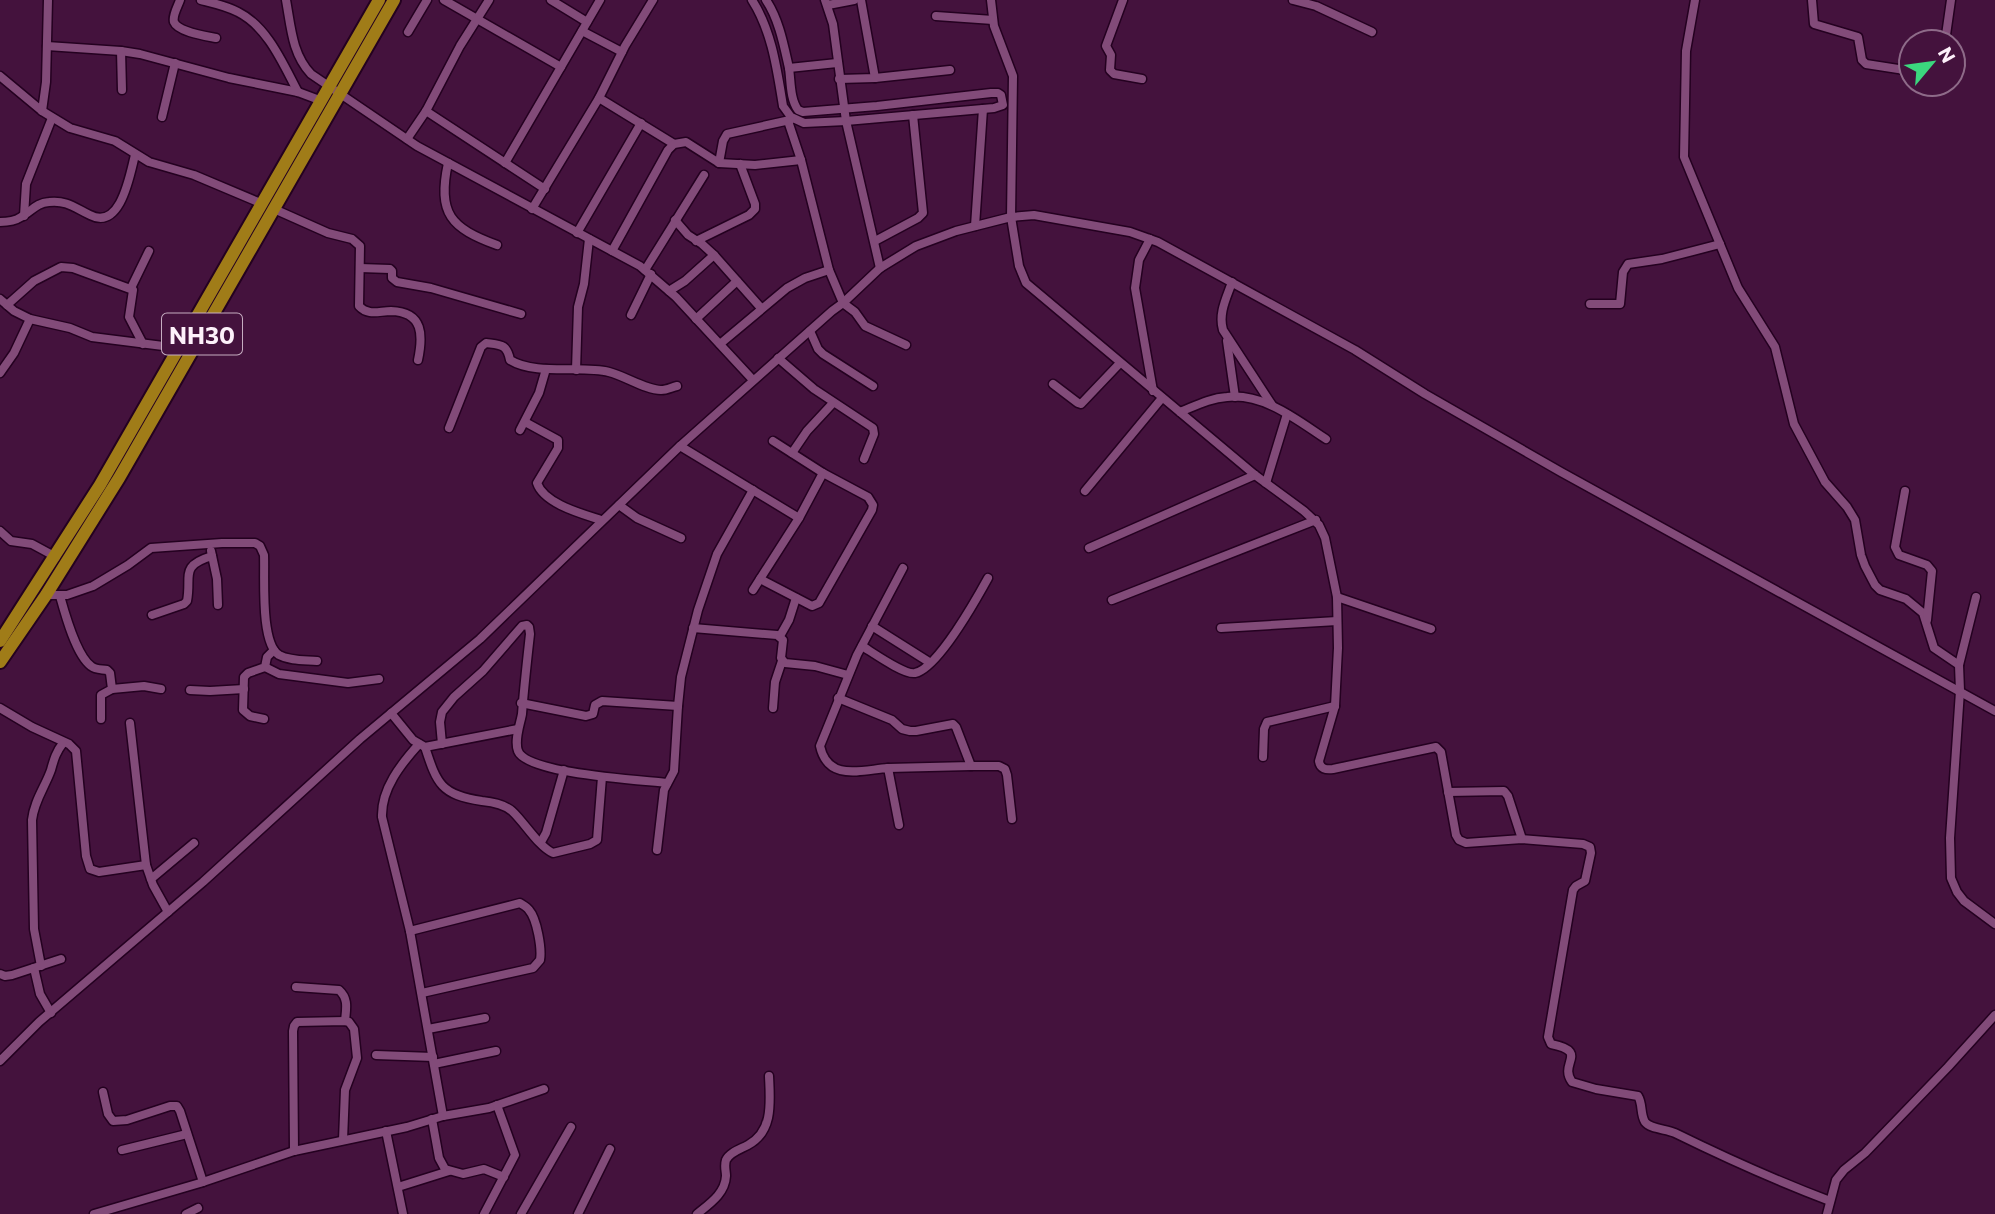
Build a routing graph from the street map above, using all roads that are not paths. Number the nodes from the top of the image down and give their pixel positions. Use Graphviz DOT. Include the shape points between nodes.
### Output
graph roads {
  1 [pos="48,0"];
  2 [pos="180,0"];
  3 [pos="201,0"];
  4 [pos="286,0"];
  5 [pos="379,0"];
  6 [pos="394,0"];
  7 [pos="427,0"];
  8 [pos="444,0"];
  9 [pos="489,0"];
  10 [pos="551,0"];
  11 [pos="600,0"];
  12 [pos="653,0"];
  13 [pos="751,0"];
  14 [pos="766,0"];
  15 [pos="854,0"];
  16 [pos="861,0"];
  17 [pos="991,0"];
  18 [pos="1123,0"];
  19 [pos="1293,0"];
  20 [pos="1695,0"];
  21 [pos="1812,0"];
  22 [pos="1951,0"];
  23 [pos="827,2"];
  24 [pos="1312,2"];
  25 [pos="936,16"];
  26 [pos="478,19"];
  27 [pos="993,20"];
  28 [pos="587,22"];
  29 [pos="1947,28"];
  30 [pos="582,31"];
  31 [pos="1372,32"];
  32 [pos="408,33"];
  33 [pos="216,38"];
  34 [pos="47,46"];
  35 [pos="121,51"];
  36 [pos="622,52"];
  37 [pos="176,63"];
  38 [pos="837,63"];
  39 [pos="561,67"];
  40 [pos="789,68"];
  41 [pos="1897,69"];
  42 [pos="950,70"];
  43 [pos="0,76"];
  44 [pos="875,78"];
  45 [pos="839,79"];
  46 [pos="1142,79"];
  47 [pos="122,90"];
  48 [pos="335,91"];
  49 [pos="298,92"];
  50 [pos="599,98"];
  51 [pos="321,101"];
  52 [pos="844,109"];
  53 [pos="983,109"];
  54 [pos="42,111"];
  55 [pos="426,111"];
  56 [pos="803,112"];
  57 [pos="913,116"];
  58 [pos="162,117"];
  59 [pos="52,118"];
  60 [pos="791,120"];
  61 [pos="846,121"];
  62 [pos="641,123"];
  63 [pos="407,139"];
  64 [pos="674,144"];
  65 [pos="135,155"];
  66 [pos="801,160"];
  67 [pos="448,163"];
  68 [pos="505,163"];
  69 [pos="719,163"];
  70 [pos="740,164"];
  71 [pos="704,174"];
  72 [pos="545,188"];
  73 [pos="268,207"];
  74 [pos="532,209"];
  75 [pos="24,216"];
  76 [pos="1011,217"];
  77 [pos="675,219"];
  78 [pos="0,222"];
  79 [pos="975,226"];
  80 [pos="577,233"];
  81 [pos="589,239"];
  82 [pos="1150,239"];
  83 [pos="696,241"];
  84 [pos="875,241"];
  85 [pos="1720,244"];
  86 [pos="497,245"];
  87 [pos="149,251"];
  88 [pos="612,251"];
  89 [pos="714,255"];
  90 [pos="360,268"];
  91 [pos="880,268"];
  92 [pos="829,270"];
  93 [pos="648,272"];
  94 [pos="737,281"];
  95 [pos="1232,282"];
  96 [pos="131,288"];
  97 [pos="669,291"];
  98 [pos="4,302"];
  99 [pos="843,303"];
  100 [pos="1590,304"];
  101 [pos="761,308"];
  102 [pos="521,314"];
  103 [pos="631,315"];
  104 [pos="30,319"];
  105 [pos="696,319"];
  106 [pos="810,331"];
  107 [pos="1227,338"];
  108 [pos="143,344"];
  109 [pos="720,344"];
  110 [pos="906,345"];
  111 [pos="179,348"];
  112 [pos="778,358"];
  113 [pos="418,360"];
  114 [pos="1120,363"];
  115 [pos="546,369"];
  116 [pos="576,370"];
  117 [pos="0,373"];
  118 [pos="753,380"];
  119 [pos="1053,384"];
  120 [pos="677,386"];
  121 [pos="873,386"];
  122 [pos="1153,391"];
  123 [pos="1235,397"];
  124 [pos="1162,398"];
  125 [pos="834,403"];
  126 [pos="1272,405"];
  127 [pos="1180,412"];
  128 [pos="1287,414"];
  129 [pos="449,428"];
  130 [pos="1326,439"];
  131 [pos="773,441"];
  132 [pos="680,446"];
  133 [pos="792,453"];
  134 [pos="864,459"];
  135 [pos="823,473"];
  136 [pos="1255,475"];
  137 [pos="1266,483"];
  138 [pos="754,490"];
  139 [pos="1084,491"];
  140 [pos="1905,491"];
  141 [pos="618,505"];
  142 [pos="799,518"];
  143 [pos="601,520"];
  144 [pos="1316,520"];
  145 [pos="0,531"];
  146 [pos="681,538"];
  147 [pos="209,545"];
  148 [pos="1089,548"];
  149 [pos="212,556"];
  150 [pos="55,557"];
  151 [pos="903,568"];
  152 [pos="988,578"];
  153 [pos="760,579"];
  154 [pos="753,590"];
  155 [pos="46,595"];
  156 [pos="60,596"];
  157 [pos="1337,597"];
  158 [pos="1976,597"];
  159 [pos="796,598"];
  160 [pos="1112,600"];
  161 [pos="218,605"];
  162 [pos="152,615"];
  163 [pos="1927,620"];
  164 [pos="1337,621"];
  165 [pos="872,626"];
  166 [pos="693,628"];
  167 [pos="1221,628"];
  168 [pos="1431,629"];
  169 [pos="780,636"];
  170 [pos="0,641"];
  171 [pos="862,646"];
  172 [pos="274,650"];
  173 [pos="317,661"];
  174 [pos="782,661"];
  175 [pos="0,662"];
  176 [pos="929,662"];
  177 [pos="1959,665"];
  178 [pos="265,667"];
  179 [pos="848,675"];
  180 [pos="379,679"];
  181 [pos="112,689"];
  182 [pos="161,689"];
  183 [pos="244,689"];
  184 [pos="190,690"];
  185 [pos="1960,691"];
  186 [pos="838,698"];
  187 [pos="522,703"];
  188 [pos="678,706"];
  189 [pos="1335,706"];
  190 [pos="0,708"];
  191 [pos="773,708"];
  192 [pos="1995,711"];
  193 [pos="391,713"];
  194 [pos="101,719"];
  195 [pos="264,719"];
  196 [pos="130,723"];
  197 [pos="518,729"];
  198 [pos="62,743"];
  199 [pos="442,744"];
  200 [pos="422,745"];
  201 [pos="1263,757"];
  202 [pos="971,766"];
  203 [pos="888,768"];
  204 [pos="564,770"];
  205 [pos="602,778"];
  206 [pos="667,783"];
  207 [pos="1448,792"];
  208 [pos="1012,819"];
  209 [pos="899,825"];
  210 [pos="1522,839"];
  211 [pos="541,842"];
  212 [pos="194,843"];
  213 [pos="657,850"];
  214 [pos="146,865"];
  215 [pos="151,879"];
  216 [pos="168,912"];
  217 [pos="1995,924"];
  218 [pos="410,931"];
  219 [pos="61,958"];
  220 [pos="38,967"];
  221 [pos="0,974"];
  222 [pos="296,987"];
  223 [pos="422,993"];
  224 [pos="51,1013"];
  225 [pos="1995,1015"];
  226 [pos="485,1018"];
  227 [pos="345,1021"];
  228 [pos="429,1029"];
  229 [pos="496,1051"];
  230 [pos="376,1055"];
  231 [pos="433,1060"];
  232 [pos="0,1061"];
  233 [pos="769,1076"];
  234 [pos="544,1089"];
  235 [pos="103,1092"];
  236 [pos="497,1105"];
  237 [pos="443,1116"];
  238 [pos="432,1119"];
  239 [pos="571,1127"];
  240 [pos="386,1131"];
  241 [pos="187,1134"];
  242 [pos="343,1140"];
  243 [pos="610,1149"];
  244 [pos="122,1150"];
  245 [pos="295,1151"];
  246 [pos="449,1171"];
  247 [pos="504,1177"];
  248 [pos="203,1182"];
  249 [pos="398,1187"];
  250 [pos="1830,1201"];
  251 [pos="198,1208"];
  252 [pos="112,1211"];
  253 [pos="94,1214"];
  254 [pos="186,1214"];
  255 [pos="403,1214"];
  256 [pos="484,1214"];
  257 [pos="521,1214"];
  258 [pos="578,1214"];
  259 [pos="697,1214"];
  260 [pos="1827,1214"];
  1 -- 34 [label="street"];
  2 -- 33 [label="street" via="176,25"];
  3 -- 49 [label="street" via="235,10 254,22"];
  4 -- 48 [label="street" via="295,52 311,74"];
  5 -- 48 [label="highway, NH30"];
  6 -- 48 [label="highway, NH30"];
  7 -- 32 [label="street"];
  8 -- 26 [label="street"];
  9 -- 26 [label="street"];
  10 -- 28 [label="street"];
  11 -- 28 [label="street"];
  12 -- 36 [label="street"];
  13 -- 60 [label="street" via="774,54 783,106"];
  14 -- 40 [label="street"];
  15 -- 23 [label="street"];
  16 -- 44 [label="street"];
  17 -- 27 [label="street"];
  18 -- 46 [label="street" via="1107,46 1110,70"];
  19 -- 24 [label="street"];
  20 -- 85 [label="street" via="1686,51 1684,157"];
  21 -- 41 [label="street" via="1814,24 1858,37 1866,64"];
  22 -- 29 [label="street"];
  23 -- 38 [label="street"];
  24 -- 31 [label="street"];
  25 -- 27 [label="street"];
  26 -- 39 [label="street"];
  26 -- 55 [label="street"];
  27 -- 76 [label="street" via="1013,76"];
  28 -- 30 [label="street"];
  30 -- 36 [label="street"];
  30 -- 39 [label="street"];
  34 -- 35 [label="street"];
  34 -- 54 [label="street"];
  35 -- 37 [label="street"];
  35 -- 47 [label="street"];
  36 -- 50 [label="street"];
  37 -- 49 [label="street"];
  37 -- 58 [label="street"];
  38 -- 40 [label="street"];
  38 -- 45 [label="street"];
  39 -- 68 [label="street"];
  40 -- 56 [label="street" via="795,106"];
  42 -- 44 [label="street"];
  43 -- 54 [label="street"];
  44 -- 45 [label="street"];
  45 -- 52 [label="street"];
  48 -- 51 [label="highway, NH30"];
  48 -- 63 [label="street"];
  48 -- 73 [label="highway, NH30"];
  49 -- 51 [label="street"];
  50 -- 62 [label="street"];
  50 -- 72 [label="street"];
  51 -- 73 [label="highway, NH30"];
  52 -- 53 [label="street" via="991,93 1001,96 1003,105"];
  52 -- 56 [label="street"];
  52 -- 61 [label="street"];
  53 -- 57 [label="street"];
  53 -- 79 [label="street"];
  54 -- 59 [label="street"];
  55 -- 63 [label="street"];
  55 -- 68 [label="street"];
  56 -- 60 [label="street"];
  57 -- 61 [label="street"];
  57 -- 84 [label="street" via="923,213"];
  59 -- 65 [label="street" via="80,132 115,141"];
  59 -- 75 [label="street" via="26,184"];
  60 -- 61 [label="street"];
  60 -- 66 [label="street"];
  60 -- 69 [label="street" via="727,134"];
  61 -- 84 [label="street"];
  62 -- 64 [label="street"];
  62 -- 80 [label="street"];
  63 -- 67 [label="street"];
  64 -- 69 [label="street" via="686,142"];
  64 -- 88 [label="street"];
  65 -- 73 [label="street"];
  65 -- 75 [label="street" via="119,206 106,218 97,219 60,202 38,204"];
  66 -- 70 [label="street"];
  66 -- 92 [label="street"];
  67 -- 74 [label="street"];
  67 -- 86 [label="street" via="444,180 449,214 468,233"];
  68 -- 72 [label="street"];
  69 -- 70 [label="street"];
  70 -- 83 [label="street" via="755,209"];
  71 -- 77 [label="street"];
  72 -- 74 [label="street"];
  73 -- 90 [label="street" via="352,239 360,246"];
  73 -- 111 [label="highway, NH30"];
  73 -- 155 [label="highway, NH30" via="119,478"];
  74 -- 80 [label="street"];
  75 -- 78 [label="street"];
  76 -- 79 [label="street"];
  76 -- 82 [label="street" via="1034,215"];
  76 -- 114 [label="street" via="1026,283"];
  77 -- 83 [label="street"];
  77 -- 93 [label="street"];
  79 -- 91 [label="street" via="916,246"];
  80 -- 81 [label="street"];
  81 -- 88 [label="street"];
  81 -- 116 [label="street" via="578,307"];
  82 -- 95 [label="street"];
  82 -- 122 [label="street" via="1139,260 1135,288"];
  83 -- 89 [label="street"];
  84 -- 91 [label="street"];
  85 -- 100 [label="street" via="1629,264 1623,272 1620,304"];
  85 -- 163 [label="street" via="1738,288 1775,347 1794,424 1825,482 1855,520 1861,555 1875,585 1906,599"];
  87 -- 96 [label="street"];
  88 -- 93 [label="street"];
  89 -- 94 [label="street"];
  89 -- 97 [label="street"];
  90 -- 102 [label="street" via="388,268 397,282"];
  90 -- 113 [label="street" via="359,306 368,312 401,312 414,320 423,340"];
  91 -- 99 [label="street"];
  92 -- 99 [label="street"];
  92 -- 101 [label="street" via="787,288"];
  93 -- 97 [label="street"];
  93 -- 103 [label="street"];
  94 -- 101 [label="street"];
  94 -- 105 [label="street"];
  95 -- 107 [label="street" via="1221,318"];
  95 -- 185 [label="street" via="1539,459"];
  96 -- 98 [label="street" via="61,267"];
  96 -- 108 [label="street" via="129,317"];
  97 -- 105 [label="street"];
  98 -- 104 [label="street"];
  99 -- 106 [label="street"];
  99 -- 110 [label="street" via="865,326"];
  101 -- 109 [label="street"];
  104 -- 108 [label="street" via="92,337"];
  104 -- 117 [label="street"];
  105 -- 109 [label="street"];
  106 -- 112 [label="street"];
  106 -- 121 [label="street" via="823,354"];
  107 -- 123 [label="street"];
  107 -- 126 [label="street"];
  108 -- 111 [label="street"];
  109 -- 118 [label="street"];
  111 -- 150 [label="highway, NH30"];
  112 -- 118 [label="street"];
  112 -- 125 [label="street"];
  114 -- 119 [label="street" via="1081,404"];
  114 -- 122 [label="street"];
  115 -- 116 [label="street"];
  115 -- 129 [label="street" via="515,363 505,347 483,344"];
  115 -- 143 [label="street" via="523,426 558,440 558,448 537,483 539,489 564,507"];
  116 -- 120 [label="street" via="609,372 656,390"];
  118 -- 132 [label="street"];
  122 -- 124 [label="street"];
  123 -- 126 [label="street"];
  123 -- 127 [label="street"];
  124 -- 127 [label="street"];
  124 -- 139 [label="street"];
  125 -- 133 [label="street"];
  125 -- 134 [label="street" via="873,428"];
  126 -- 128 [label="street"];
  127 -- 136 [label="street"];
  128 -- 130 [label="street"];
  128 -- 137 [label="street"];
  131 -- 133 [label="street"];
  132 -- 138 [label="street"];
  132 -- 141 [label="street"];
  133 -- 135 [label="street"];
  135 -- 142 [label="street"];
  135 -- 159 [label="street" via="872,500 872,510 819,604 812,606"];
  136 -- 137 [label="street"];
  136 -- 148 [label="street"];
  137 -- 144 [label="street"];
  138 -- 142 [label="street"];
  138 -- 166 [label="street" via="717,554"];
  140 -- 163 [label="street" via="1895,547 1899,555 1930,568"];
  141 -- 143 [label="street"];
  141 -- 146 [label="street" via="637,519"];
  142 -- 153 [label="street"];
  143 -- 193 [label="street" via="480,639"];
  144 -- 157 [label="street" via="1325,538"];
  144 -- 160 [label="street"];
  145 -- 150 [label="street" via="15,543 32,544"];
  147 -- 149 [label="street"];
  147 -- 156 [label="street" via="151,548 93,586"];
  147 -- 172 [label="street" via="247,542 260,546 265,625"];
  149 -- 161 [label="street"];
  149 -- 162 [label="street" via="192,567 184,604"];
  150 -- 170 [label="highway, NH30"];
  151 -- 165 [label="street"];
  152 -- 176 [label="street" via="954,634"];
  153 -- 154 [label="street"];
  153 -- 159 [label="street"];
  155 -- 156 [label="street"];
  155 -- 175 [label="highway, NH30"];
  156 -- 181 [label="street" via="80,649 93,668 109,671"];
  157 -- 164 [label="street"];
  157 -- 168 [label="street"];
  158 -- 177 [label="street"];
  159 -- 169 [label="street"];
  163 -- 177 [label="street" via="1934,648"];
  164 -- 167 [label="street"];
  164 -- 189 [label="street"];
  165 -- 171 [label="street"];
  165 -- 176 [label="street"];
  166 -- 169 [label="street"];
  166 -- 188 [label="street"];
  169 -- 174 [label="street"];
  171 -- 176 [label="street" via="910,672"];
  171 -- 179 [label="street"];
  172 -- 173 [label="street" via="289,659"];
  172 -- 178 [label="street"];
  174 -- 179 [label="street"];
  174 -- 191 [label="street"];
  177 -- 185 [label="street"];
  178 -- 180 [label="street" via="279,674 348,683"];
  178 -- 183 [label="street" via="246,675"];
  179 -- 186 [label="street"];
  181 -- 182 [label="street"];
  181 -- 194 [label="street" via="101,695"];
  183 -- 184 [label="street"];
  183 -- 195 [label="street" via="243,710"];
  185 -- 192 [label="street"];
  185 -- 217 [label="street" via="1951,878 1965,901"];
  186 -- 202 [label="street" via="909,731 953,724"];
  186 -- 203 [label="street" via="820,746 827,761 844,772"];
  187 -- 188 [label="street" via="586,716 602,701"];
  187 -- 197 [label="street"];
  187 -- 199 [label="street" via="530,634 527,625 442,712"];
  188 -- 206 [label="street" via="674,771"];
  189 -- 201 [label="street" via="1267,722"];
  189 -- 207 [label="street" via="1321,767 1333,769 1436,747 1441,752"];
  190 -- 198 [label="street"];
  193 -- 200 [label="street"];
  193 -- 216 [label="street"];
  196 -- 214 [label="street"];
  197 -- 199 [label="street"];
  197 -- 204 [label="street" via="517,747 524,759"];
  198 -- 214 [label="street" via="74,747 78,757 90,869 99,872"];
  198 -- 220 [label="street" via="32,820"];
  199 -- 200 [label="street"];
  200 -- 211 [label="street" via="444,787 466,799 503,805"];
  200 -- 218 [label="street" via="402,763 381,807"];
  202 -- 203 [label="street"];
  202 -- 208 [label="street" via="1004,769"];
  203 -- 209 [label="street"];
  204 -- 205 [label="street"];
  204 -- 211 [label="street"];
  205 -- 206 [label="street"];
  205 -- 211 [label="street" via="595,843 553,853"];
  206 -- 213 [label="street"];
  207 -- 210 [label="street" via="1504,791"];
  207 -- 210 [label="street" via="1456,835 1462,842"];
  210 -- 250 [label="street" via="1583,844 1591,850 1585,881 1573,890 1548,1037 1551,1044 1570,1050 1570,1080 1638,1096 1648,1125"];
  212 -- 215 [label="street"];
  214 -- 215 [label="street"];
  215 -- 216 [label="street"];
  216 -- 224 [label="street"];
  218 -- 223 [label="street"];
  218 -- 223 [label="street" via="520,903 530,910 541,948 540,960 533,968"];
  219 -- 220 [label="street"];
  220 -- 221 [label="street"];
  220 -- 224 [label="street" via="40,994"];
  222 -- 227 [label="street" via="339,990 346,1002"];
  223 -- 228 [label="street"];
  224 -- 232 [label="street"];
  225 -- 250 [label="street" via="1844,1170"];
  226 -- 228 [label="street"];
  227 -- 242 [label="street" via="354,1029 357,1058 345,1090"];
  227 -- 245 [label="street" via="297,1022 294,1026"];
  228 -- 231 [label="street"];
  229 -- 231 [label="street"];
  230 -- 231 [label="street"];
  231 -- 237 [label="street"];
  233 -- 259 [label="street" via="767,1123 756,1140 729,1156 722,1189"];
  234 -- 236 [label="street"];
  235 -- 241 [label="street" via="113,1121 174,1105"];
  236 -- 237 [label="street"];
  236 -- 247 [label="street" via="515,1155"];
  237 -- 238 [label="street"];
  238 -- 240 [label="street"];
  238 -- 246 [label="street" via="440,1163"];
  239 -- 257 [label="street"];
  240 -- 242 [label="street"];
  240 -- 249 [label="street"];
  241 -- 244 [label="street"];
  241 -- 248 [label="street"];
  242 -- 245 [label="street"];
  243 -- 258 [label="street"];
  245 -- 248 [label="street"];
  246 -- 247 [label="street" via="463,1174 484,1169"];
  246 -- 249 [label="street"];
  247 -- 256 [label="street"];
  248 -- 252 [label="street"];
  249 -- 255 [label="street"];
  250 -- 260 [label="street"];
  251 -- 254 [label="street"];
  252 -- 253 [label="street"];
}
